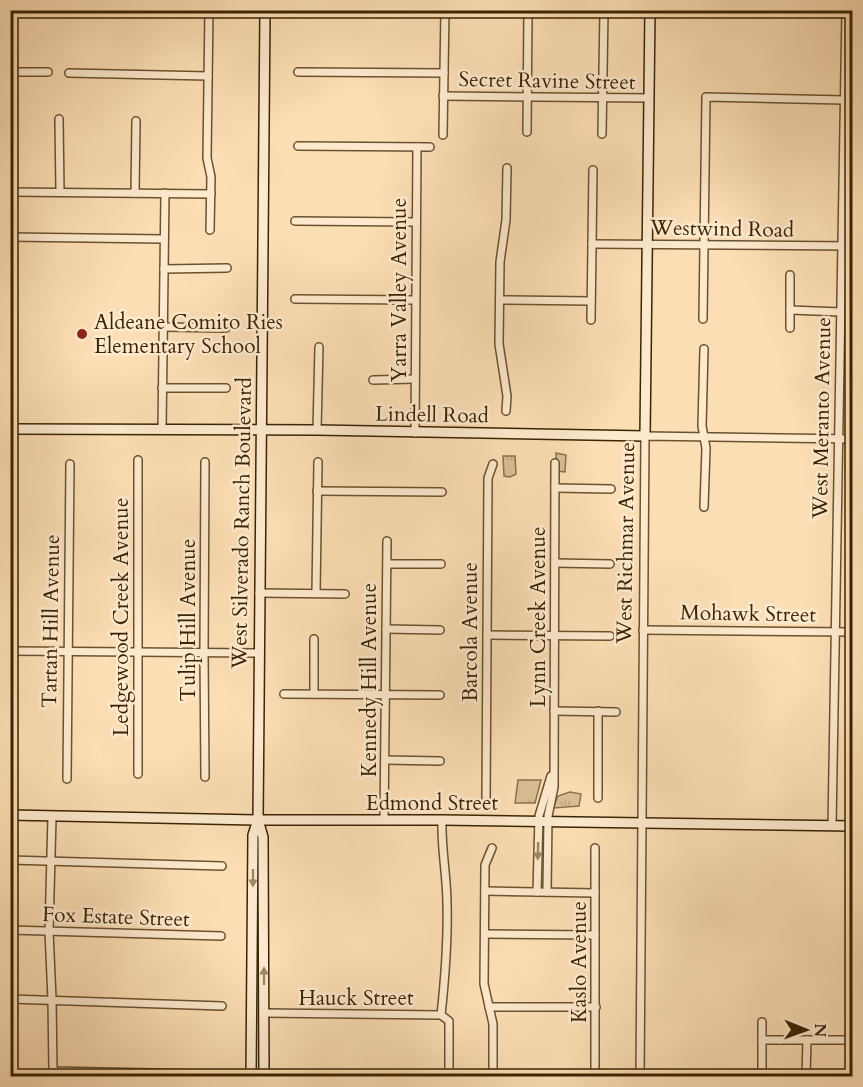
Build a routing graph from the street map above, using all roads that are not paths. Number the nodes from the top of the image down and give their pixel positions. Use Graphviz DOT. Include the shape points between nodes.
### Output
graph roads {
  1 [pos="209,10"];
  2 [pos="265,10"];
  3 [pos="445,10"];
  4 [pos="528,10"];
  5 [pos="604,10"];
  6 [pos="650,10"];
  7 [pos="846,10"];
  8 [pos="10,72"];
  9 [pos="48,72"];
  10 [pos="298,72"];
  11 [pos="69,73"];
  12 [pos="444,73"];
  13 [pos="208,76"];
  14 [pos="443,96"];
  15 [pos="527,98"];
  16 [pos="603,98"];
  17 [pos="649,98"];
  18 [pos="844,100"];
  19 [pos="59,119"];
  20 [pos="136,121"];
  21 [pos="527,132"];
  22 [pos="602,134"];
  23 [pos="443,135"];
  24 [pos="298,146"];
  25 [pos="417,147"];
  26 [pos="430,147"];
  27 [pos="507,168"];
  28 [pos="593,170"];
  29 [pos="10,192"];
  30 [pos="60,192"];
  31 [pos="135,193"];
  32 [pos="165,193"];
  33 [pos="211,194"];
  34 [pos="295,221"];
  35 [pos="416,222"];
  36 [pos="210,230"];
  37 [pos="10,237"];
  38 [pos="164,238"];
  39 [pos="592,244"];
  40 [pos="647,245"];
  41 [pos="705,245"];
  42 [pos="842,246"];
  43 [pos="852,246"];
  44 [pos="227,268"];
  45 [pos="164,269"];
  46 [pos="790,275"];
  47 [pos="294,299"];
  48 [pos="415,300"];
  49 [pos="500,300"];
  50 [pos="591,301"];
  51 [pos="790,310"];
  52 [pos="841,312"];
  53 [pos="703,319"];
  54 [pos="591,320"];
  55 [pos="163,327"];
  56 [pos="226,328"];
  57 [pos="790,328"];
  58 [pos="318,347"];
  59 [pos="704,349"];
  60 [pos="416,379"];
  61 [pos="373,380"];
  62 [pos="162,388"];
  63 [pos="226,388"];
  64 [pos="506,411"];
  65 [pos="10,429"];
  66 [pos="162,430"];
  67 [pos="317,430"];
  68 [pos="261,431"];
  69 [pos="415,434"];
  70 [pos="645,436"];
  71 [pos="704,437"];
  72 [pos="838,439"];
  73 [pos="852,439"];
  74 [pos="138,460"];
  75 [pos="205,462"];
  76 [pos="318,462"];
  77 [pos="555,463"];
  78 [pos="70,464"];
  79 [pos="493,464"];
  80 [pos="555,488"];
  81 [pos="611,489"];
  82 [pos="317,491"];
  83 [pos="442,492"];
  84 [pos="704,507"];
  85 [pos="387,541"];
  86 [pos="555,563"];
  87 [pos="387,564"];
  88 [pos="441,564"];
  89 [pos="610,564"];
  90 [pos="259,593"];
  91 [pos="316,593"];
  92 [pos="345,594"];
  93 [pos="386,629"];
  94 [pos="440,630"];
  95 [pos="643,630"];
  96 [pos="835,632"];
  97 [pos="852,632"];
  98 [pos="487,635"];
  99 [pos="554,636"];
  100 [pos="610,636"];
  101 [pos="315,639"];
  102 [pos="10,651"];
  103 [pos="67,651"];
  104 [pos="137,652"];
  105 [pos="204,653"];
  106 [pos="259,653"];
  107 [pos="284,694"];
  108 [pos="314,694"];
  109 [pos="386,695"];
  110 [pos="440,695"];
  111 [pos="554,711"];
  112 [pos="598,711"];
  113 [pos="616,711"];
  114 [pos="385,760"];
  115 [pos="440,761"];
  116 [pos="138,774"];
  117 [pos="205,777"];
  118 [pos="67,778"];
  119 [pos="598,798"];
  120 [pos="486,801"];
  121 [pos="10,815"];
  122 [pos="52,817"];
  123 [pos="258,820"];
  124 [pos="384,820"];
  125 [pos="442,820"];
  126 [pos="543,822"];
  127 [pos="642,823"];
  128 [pos="832,825"];
  129 [pos="852,826"];
  130 [pos="492,848"];
  131 [pos="595,848"];
  132 [pos="10,860"];
  133 [pos="52,861"];
  134 [pos="222,866"];
  135 [pos="485,891"];
  136 [pos="537,892"];
  137 [pos="547,892"];
  138 [pos="596,893"];
  139 [pos="10,930"];
  140 [pos="49,932"];
  141 [pos="485,934"];
  142 [pos="596,935"];
  143 [pos="221,936"];
  144 [pos="10,999"];
  145 [pos="52,999"];
  146 [pos="222,1006"];
  147 [pos="489,1007"];
  148 [pos="596,1007"];
  149 [pos="264,1013"];
  150 [pos="444,1016"];
  151 [pos="762,1022"];
  152 [pos="762,1040"];
  153 [pos="807,1040"];
  154 [pos="852,1040"];
  155 [pos="251,1076"];
  156 [pos="264,1077"];
  157 [pos="448,1077"];
  158 [pos="493,1077"];
  159 [pos="595,1077"];
  160 [pos="640,1077"];
  161 [pos="762,1077"];
  162 [pos="806,1077"];
  163 [pos="852,1077"];
  1 -- 13 [label="street"];
  2 -- 68 [label="street, West Silverado Ranch Boulevard"];
  3 -- 12 [label="street"];
  4 -- 15 [label="street"];
  5 -- 16 [label="street"];
  6 -- 17 [label="street, West Richmar Avenue"];
  7 -- 18 [label="street, West Meranto Avenue"];
  8 -- 9 [label="street"];
  10 -- 12 [label="street"];
  11 -- 13 [label="street"];
  12 -- 14 [label="street"];
  13 -- 33 [label="street" via="207,158"];
  14 -- 15 [label="street, Secret Ravine Street"];
  14 -- 23 [label="street"];
  15 -- 16 [label="street, Secret Ravine Street"];
  15 -- 21 [label="street"];
  16 -- 17 [label="street, Secret Ravine Street"];
  16 -- 22 [label="street"];
  17 -- 40 [label="street, West Richmar Avenue"];
  18 -- 41 [label="street" via="706,97"];
  18 -- 42 [label="street, West Meranto Avenue"];
  19 -- 30 [label="street"];
  20 -- 31 [label="street"];
  24 -- 25 [label="street"];
  25 -- 26 [label="street"];
  25 -- 35 [label="street, Yarra Valley Avenue"];
  27 -- 49 [label="street"];
  28 -- 39 [label="street"];
  29 -- 30 [label="street"];
  30 -- 31 [label="street"];
  31 -- 32 [label="street"];
  32 -- 33 [label="street"];
  32 -- 38 [label="street"];
  33 -- 36 [label="street"];
  34 -- 35 [label="street"];
  35 -- 48 [label="street, Yarra Valley Avenue"];
  37 -- 38 [label="street"];
  38 -- 45 [label="street"];
  39 -- 40 [label="street, Westwind Road"];
  39 -- 50 [label="street"];
  40 -- 41 [label="street, Westwind Road"];
  40 -- 70 [label="street, West Richmar Avenue"];
  41 -- 42 [label="street, Westwind Road"];
  41 -- 53 [label="street"];
  42 -- 43 [label="street, Westwind Road"];
  42 -- 52 [label="street, West Meranto Avenue"];
  44 -- 45 [label="street"];
  45 -- 55 [label="street"];
  46 -- 51 [label="street"];
  47 -- 48 [label="street"];
  48 -- 60 [label="street, Yarra Valley Avenue"];
  49 -- 50 [label="street"];
  49 -- 64 [label="street" via="499,344"];
  50 -- 54 [label="street"];
  51 -- 52 [label="street"];
  51 -- 57 [label="street"];
  52 -- 72 [label="street, West Meranto Avenue"];
  55 -- 56 [label="street"];
  55 -- 62 [label="street"];
  58 -- 67 [label="street"];
  59 -- 71 [label="street"];
  60 -- 61 [label="street"];
  60 -- 69 [label="street, Yarra Valley Avenue"];
  62 -- 63 [label="street"];
  62 -- 66 [label="street"];
  65 -- 66 [label="street, Lindell Road"];
  66 -- 68 [label="street, Lindell Road"];
  67 -- 68 [label="street, Lindell Road"];
  67 -- 69 [label="street, Lindell Road"];
  68 -- 90 [label="street, West Silverado Ranch Boulevard"];
  69 -- 70 [label="street, Lindell Road"];
  70 -- 71 [label="street, Lindell Road"];
  70 -- 95 [label="street, West Richmar Avenue"];
  71 -- 72 [label="street, Lindell Road"];
  71 -- 84 [label="street"];
  72 -- 73 [label="street, Lindell Road"];
  72 -- 96 [label="street, West Meranto Avenue"];
  74 -- 104 [label="street, Ledgewood Creek Avenue"];
  75 -- 105 [label="street, Tulip Hill Avenue"];
  76 -- 82 [label="street"];
  77 -- 80 [label="street, Lynn Creek Avenue"];
  78 -- 103 [label="street, Tartan Hill Avenue"];
  79 -- 98 [label="street, Barcola Avenue" via="488,478"];
  80 -- 81 [label="street"];
  80 -- 86 [label="street, Lynn Creek Avenue"];
  82 -- 83 [label="street"];
  82 -- 91 [label="street"];
  85 -- 87 [label="street, Kennedy Hill Avenue"];
  86 -- 89 [label="street"];
  86 -- 99 [label="street, Lynn Creek Avenue"];
  87 -- 88 [label="street"];
  87 -- 93 [label="street, Kennedy Hill Avenue"];
  90 -- 91 [label="street"];
  90 -- 106 [label="street, West Silverado Ranch Boulevard"];
  91 -- 92 [label="street"];
  93 -- 94 [label="street"];
  93 -- 109 [label="street, Kennedy Hill Avenue"];
  95 -- 96 [label="street, Mohawk Street"];
  95 -- 127 [label="street, West Richmar Avenue"];
  96 -- 97 [label="street, Mohawk Street"];
  96 -- 128 [label="street, West Meranto Avenue"];
  98 -- 99 [label="street"];
  98 -- 120 [label="street, Barcola Avenue"];
  99 -- 100 [label="street"];
  99 -- 111 [label="street, Lynn Creek Avenue"];
  101 -- 108 [label="street"];
  102 -- 103 [label="street"];
  103 -- 104 [label="street"];
  103 -- 118 [label="street, Tartan Hill Avenue"];
  104 -- 105 [label="street"];
  104 -- 116 [label="street, Ledgewood Creek Avenue"];
  105 -- 106 [label="street"];
  105 -- 117 [label="street, Tulip Hill Avenue"];
  106 -- 123 [label="street, West Silverado Ranch Boulevard"];
  107 -- 108 [label="street"];
  108 -- 109 [label="street"];
  109 -- 110 [label="street"];
  109 -- 114 [label="street, Kennedy Hill Avenue"];
  111 -- 112 [label="street"];
  111 -- 126 [label="street, Lynn Creek Avenue" via="554,792"];
  112 -- 113 [label="street"];
  112 -- 119 [label="street"];
  114 -- 115 [label="street"];
  114 -- 124 [label="street, Kennedy Hill Avenue"];
  121 -- 122 [label="street, Edmond Street"];
  122 -- 123 [label="street, Edmond Street"];
  122 -- 133 [label="street"];
  123 -- 124 [label="street, Edmond Street"];
  149 -- 123 [label="street, West Silverado Ranch Boulevard, one-way" via="263,837"];
  123 -- 155 [label="street, West Silverado Ranch Boulevard, one-way" via="253,835"];
  124 -- 125 [label="street, Edmond Street"];
  125 -- 126 [label="street, Edmond Street"];
  125 -- 150 [label="street" via="447,902"];
  126 -- 127 [label="street, Edmond Street"];
  126 -- 136 [label="street, Lynn Creek Avenue, one-way"];
  126 -- 137 [label="street, Lynn Creek Avenue"];
  127 -- 128 [label="street, Edmond Street"];
  127 -- 160 [label="street, West Richmar Avenue"];
  128 -- 129 [label="street, Edmond Street"];
  130 -- 135 [label="street" via="485,865"];
  131 -- 138 [label="street, Kaslo Avenue"];
  132 -- 133 [label="street"];
  133 -- 134 [label="street"];
  133 -- 140 [label="street"];
  135 -- 136 [label="street"];
  135 -- 141 [label="street"];
  136 -- 137 [label="street"];
  137 -- 138 [label="street"];
  138 -- 142 [label="street, Kaslo Avenue"];
  139 -- 140 [label="street, Fox Estate Street"];
  140 -- 143 [label="street, Fox Estate Street"];
  140 -- 145 [label="street"];
  141 -- 142 [label="street"];
  141 -- 147 [label="street" via="485,991"];
  142 -- 148 [label="street, Kaslo Avenue"];
  144 -- 145 [label="street"];
  145 -- 146 [label="street"];
  145 -- 155 [label="street" via="53,1071"];
  147 -- 148 [label="street"];
  147 -- 158 [label="street" via="493,1024"];
  148 -- 159 [label="street, Kaslo Avenue"];
  149 -- 150 [label="street, Hauck Street"];
  149 -- 156 [label="street, West Silverado Ranch Boulevard"];
  150 -- 157 [label="street" via="449,1024"];
  151 -- 152 [label="street"];
  152 -- 153 [label="street"];
  152 -- 161 [label="street"];
  153 -- 154 [label="street"];
  153 -- 162 [label="street"];
  154 -- 163 [label="street"];
}
